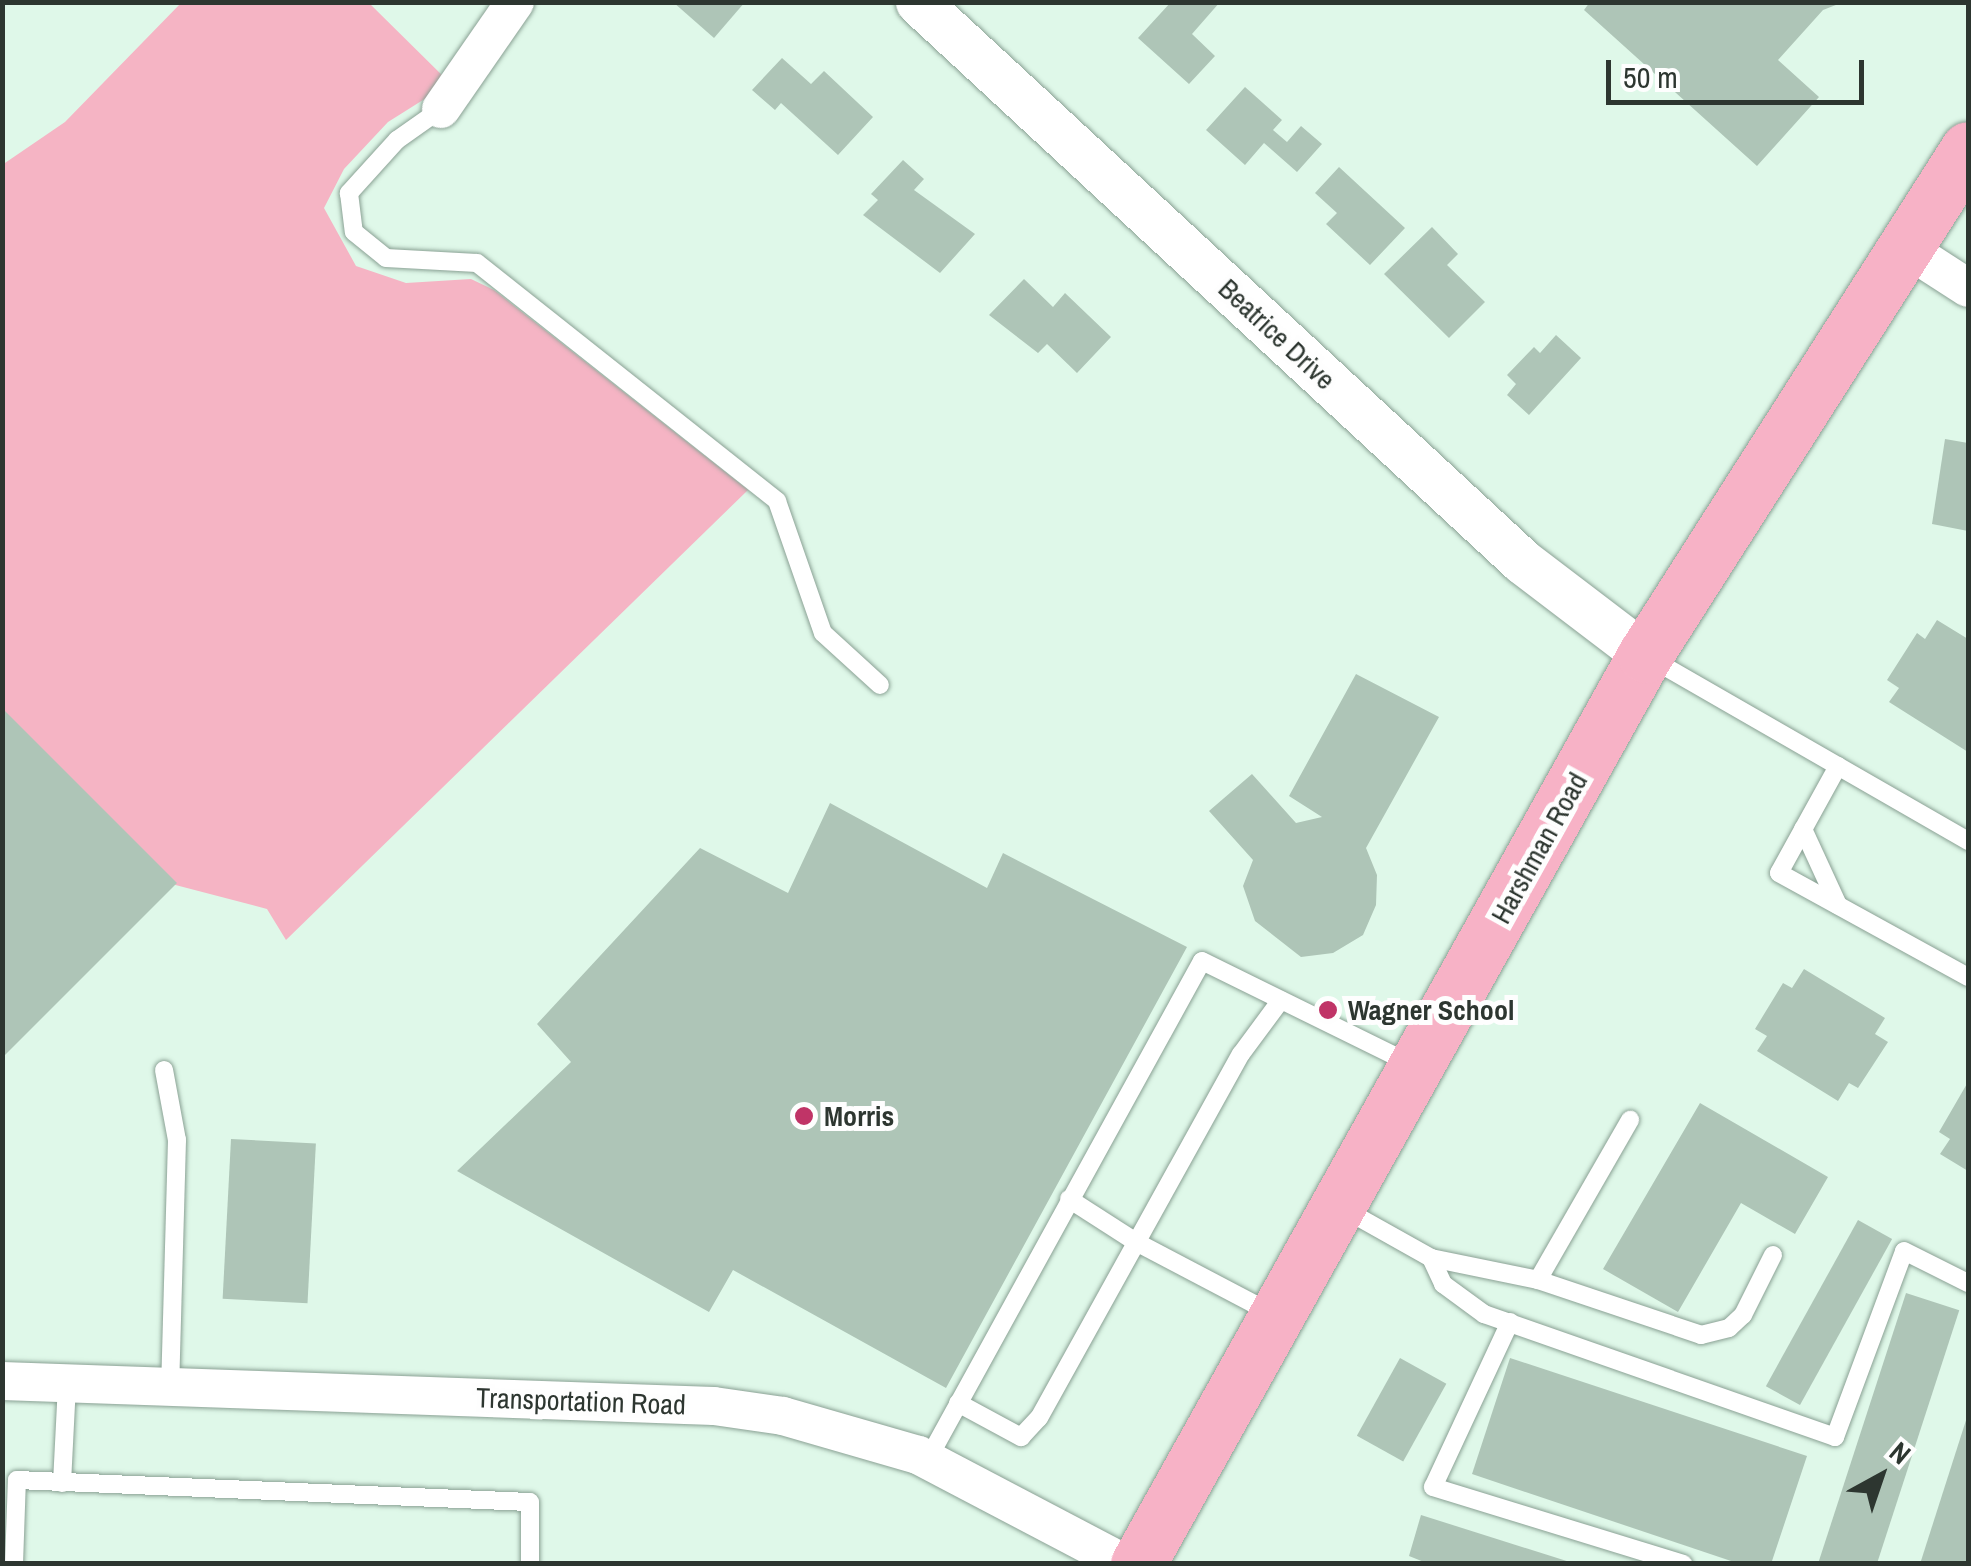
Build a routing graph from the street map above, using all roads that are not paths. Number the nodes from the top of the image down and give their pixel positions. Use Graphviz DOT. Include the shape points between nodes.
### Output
graph roads {
  1 [pos="515,2"];
  2 [pos="918,2"];
  3 [pos="441,109"];
  4 [pos="1968,150"];
  5 [pos="1903,246"];
  6 [pos="1968,288"];
  7 [pos="1646,655"];
  8 [pos="880,685"];
  9 [pos="1838,766"];
  10 [pos="1803,829"];
  11 [pos="1968,841"];
  12 [pos="1838,905"];
  13 [pos="1968,977"];
  14 [pos="1281,1000"];
  15 [pos="1418,1068"];
  16 [pos="164,1070"];
  17 [pos="1630,1120"];
  18 [pos="1069,1198"];
  19 [pos="1342,1208"];
  20 [pos="1136,1242"];
  21 [pos="1774,1255"];
  22 [pos="1431,1258"];
  23 [pos="1538,1280"];
  24 [pos="1968,1283"];
  25 [pos="1280,1318"];
  26 [pos="1510,1322"];
  27 [pos="2,1380"];
  28 [pos="67,1384"];
  29 [pos="170,1387"];
  30 [pos="958,1403"];
  31 [pos="928,1460"];
  32 [pos="62,1482"];
  33 [pos="14,1564"];
  34 [pos="530,1564"];
  35 [pos="1126,1564"];
  36 [pos="1138,1564"];
  37 [pos="1683,1564"];
  1 -- 3 [label="street"];
  2 -- 7 [label="street, Beatrice Drive" via="1523,562"];
  3 -- 8 [label="lane" via="397,140 349,193 354,232 386,258 478,263 776,501 823,633"];
  4 -- 5 [label="main road, Harshman Road"];
  5 -- 6 [label="street"];
  5 -- 7 [label="main road, Harshman Road"];
  7 -- 9 [label="lane"];
  7 -- 15 [label="main road, Harshman Road"];
  9 -- 10 [label="lane"];
  9 -- 11 [label="lane"];
  10 -- 12 [label="lane"];
  10 -- 12 [label="lane" via="1779,872"];
  12 -- 13 [label="lane"];
  14 -- 15 [label="lane"];
  14 -- 18 [label="lane" via="1202,961"];
  14 -- 20 [label="lane" via="1240,1054"];
  15 -- 19 [label="main road, Harshman Road"];
  16 -- 29 [label="lane" via="177,1140"];
  17 -- 23 [label="lane"];
  18 -- 20 [label="lane"];
  18 -- 30 [label="lane"];
  19 -- 22 [label="lane"];
  19 -- 25 [label="main road, Harshman Road"];
  20 -- 25 [label="lane"];
  20 -- 30 [label="lane" via="1039,1418 1021,1437"];
  21 -- 23 [label="lane" via="1743,1315 1714,1334 1630,1314"];
  22 -- 23 [label="lane"];
  22 -- 26 [label="lane" via="1443,1284 1484,1314"];
  24 -- 26 [label="lane" via="1904,1250 1835,1437"];
  25 -- 36 [label="main road, Harshman Road"];
  26 -- 37 [label="lane" via="1433,1487"];
  27 -- 28 [label="street, Transportation Road"];
  28 -- 29 [label="street, Transportation Road"];
  28 -- 32 [label="lane"];
  29 -- 31 [label="street, Transportation Road" via="714,1406 852,1432"];
  30 -- 31 [label="lane"];
  31 -- 35 [label="street, Transportation Road"];
  32 -- 33 [label="lane" via="17,1480"];
  32 -- 34 [label="lane" via="530,1502"];
}
